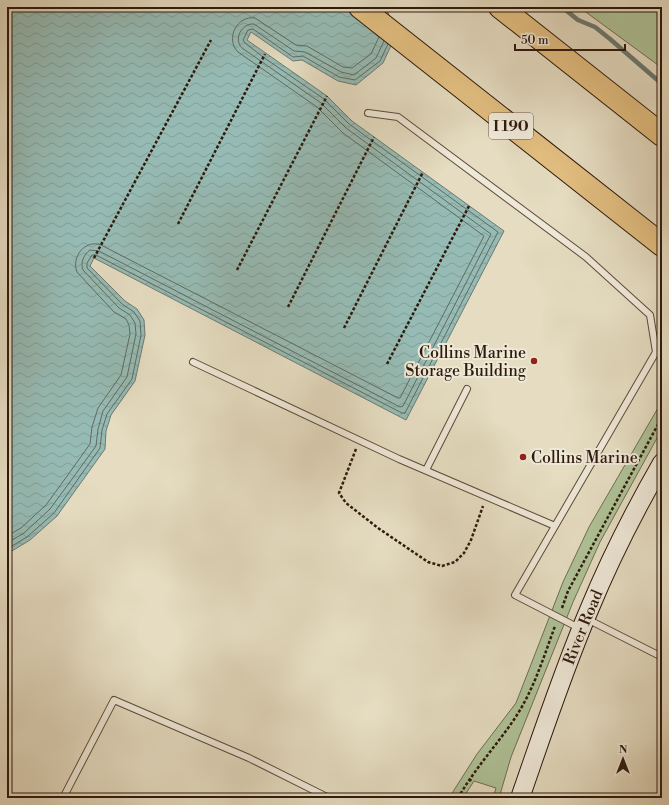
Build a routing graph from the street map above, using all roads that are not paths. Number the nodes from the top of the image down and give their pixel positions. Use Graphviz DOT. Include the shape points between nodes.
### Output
graph roads {
  1 [pos="360,7"];
  2 [pos="500,7"];
  3 [pos="368,113"];
  4 [pos="662,135"];
  5 [pos="662,245"];
  6 [pos="193,362"];
  7 [pos="467,389"];
  8 [pos="662,463"];
  9 [pos="426,470"];
  10 [pos="555,526"];
  11 [pos="583,624"];
  12 [pos="662,657"];
  13 [pos="63,798"];
  14 [pos="329,798"];
  15 [pos="520,798"];
  1 -- 5 [label="highway, I 190"];
  2 -- 4 [label="highway"];
  3 -- 10 [label="lane" via="398,117 586,257 650,315 656,352"];
  6 -- 9 [label="lane"];
  7 -- 9 [label="lane"];
  8 -- 11 [label="main road, River Road" via="628,525"];
  9 -- 10 [label="lane"];
  10 -- 11 [label="lane" via="515,595"];
  11 -- 12 [label="lane"];
  11 -- 15 [label="main road, River Road"];
  13 -- 14 [label="lane" via="114,700 249,758"];
}
